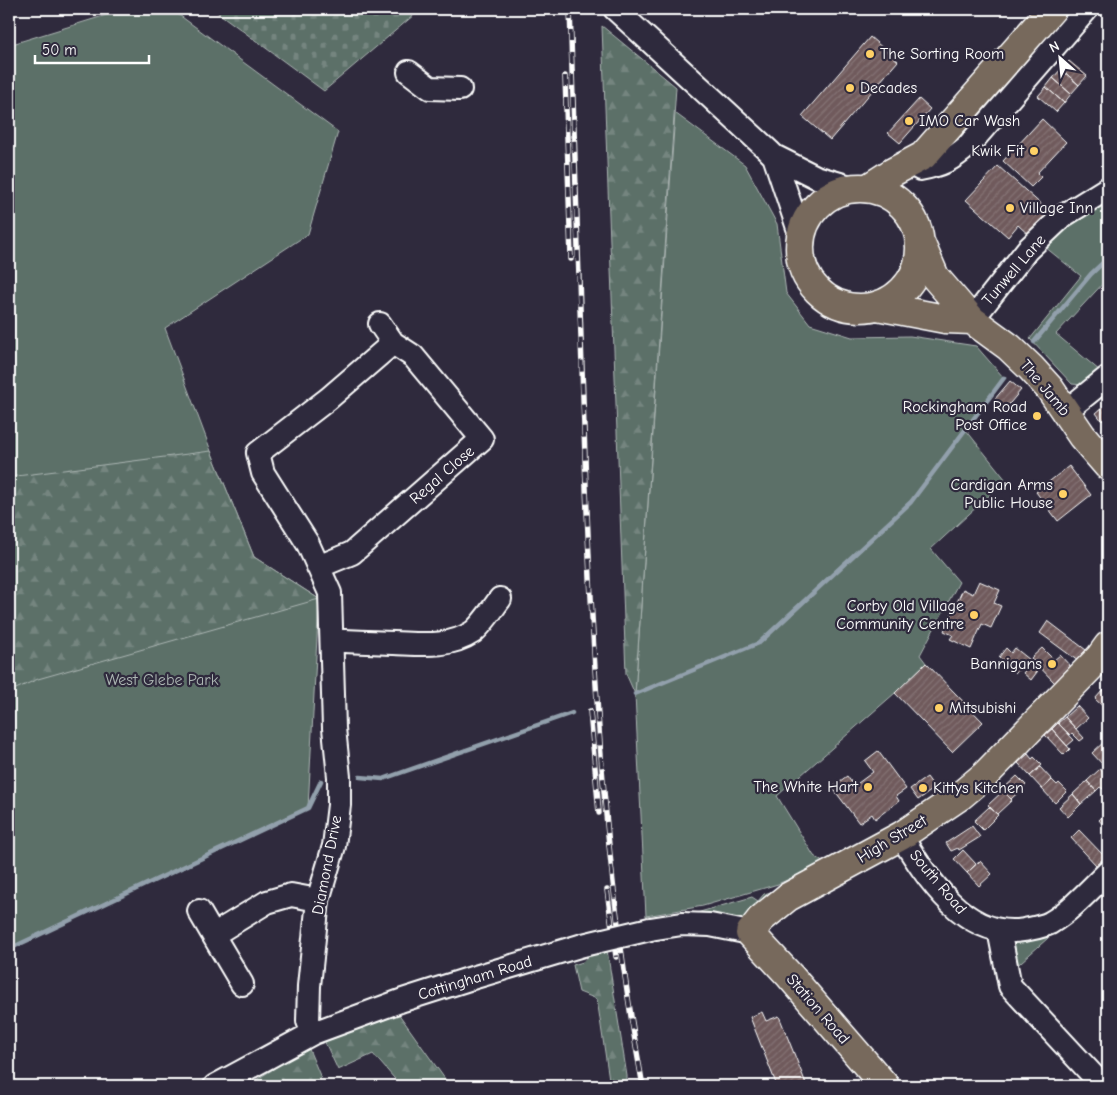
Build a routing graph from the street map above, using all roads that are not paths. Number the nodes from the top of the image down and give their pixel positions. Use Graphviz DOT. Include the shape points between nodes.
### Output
graph roads {
  1 [pos="615,9"];
  2 [pos="1052,9"];
  3 [pos="1087,9"];
  4 [pos="409,72"];
  5 [pos="460,88"];
  6 [pos="774,156"];
  7 [pos="922,163"];
  8 [pos="861,188"];
  9 [pos="1108,188"];
  10 [pos="916,230"];
  11 [pos="800,237"];
  12 [pos="877,306"];
  13 [pos="972,320"];
  14 [pos="380,324"];
  15 [pos="394,343"];
  16 [pos="1108,377"];
  17 [pos="1066,411"];
  18 [pos="1108,466"];
  19 [pos="318,567"];
  20 [pos="500,599"];
  21 [pos="332,640"];
  22 [pos="1108,646"];
  23 [pos="901,836"];
  24 [pos="1108,872"];
  25 [pos="318,900"];
  26 [pos="199,911"];
  27 [pos="999,930"];
  28 [pos="750,933"];
  29 [pos="214,935"];
  30 [pos="242,984"];
  31 [pos="313,1033"];
  32 [pos="215,1086"];
  33 [pos="885,1086"];
  34 [pos="1102,1086"];
  1 -- 6 [label="street"];
  2 -- 7 [label="main road"];
  3 -- 7 [label="street" via="968,146 953,159 937,166"];
  4 -- 5 [label="street" via="430,88"];
  6 -- 8 [label="street" via="816,177"];
  6 -- 11 [label="street"];
  7 -- 8 [label="main road" via="893,172"];
  7 -- 10 [label="main road" via="913,185"];
  8 -- 10 [label="main road" via="885,193 901,203"];
  8 -- 11 [label="main road" via="829,196 810,213"];
  9 -- 13 [label="street, Tunwell Lane" via="1063,216 1027,250"];
  10 -- 12 [label="main road" via="918,263 910,282 896,296"];
  10 -- 13 [label="main road, The Jamb" via="935,277"];
  11 -- 12 [label="main road" via="800,258 807,277 820,293 837,304 857,308"];
  12 -- 13 [label="main road" via="945,319"];
  13 -- 17 [label="main road, The Jamb" via="1031,368"];
  14 -- 15 [label="street, Regal Close"];
  15 -- 19 [label="street" via="258,453 263,473 308,544"];
  15 -- 19 [label="street, Regal Close" via="413,356 482,439 352,553"];
  16 -- 17 [label="street"];
  17 -- 18 [label="main road, The Jamb"];
  19 -- 21 [label="street, Diamond Drive" via="330,593"];
  20 -- 21 [label="street" via="474,631 439,644 423,646"];
  21 -- 25 [label="street, Diamond Drive" via="339,805 334,846"];
  22 -- 23 [label="main road, High Street" via="985,776"];
  23 -- 27 [label="street, South Road" via="915,859 956,908 974,921"];
  23 -- 28 [label="main road, High Street" via="788,897 761,919"];
  24 -- 27 [label="street, South Road" via="1060,917 1048,924 1016,931"];
  25 -- 29 [label="street" via="291,895 268,902"];
  25 -- 31 [label="street, Diamond Drive" via="309,986 308,1021"];
  26 -- 29 [label="street"];
  27 -- 34 [label="street" via="1010,986"];
  28 -- 31 [label="street, Cottingham Road, bridge" via="710,925 682,924 584,945 463,980"];
  28 -- 33 [label="main road, Station Road"];
  29 -- 30 [label="street"];
  31 -- 32 [label="street, Cottingham Road"];
}
